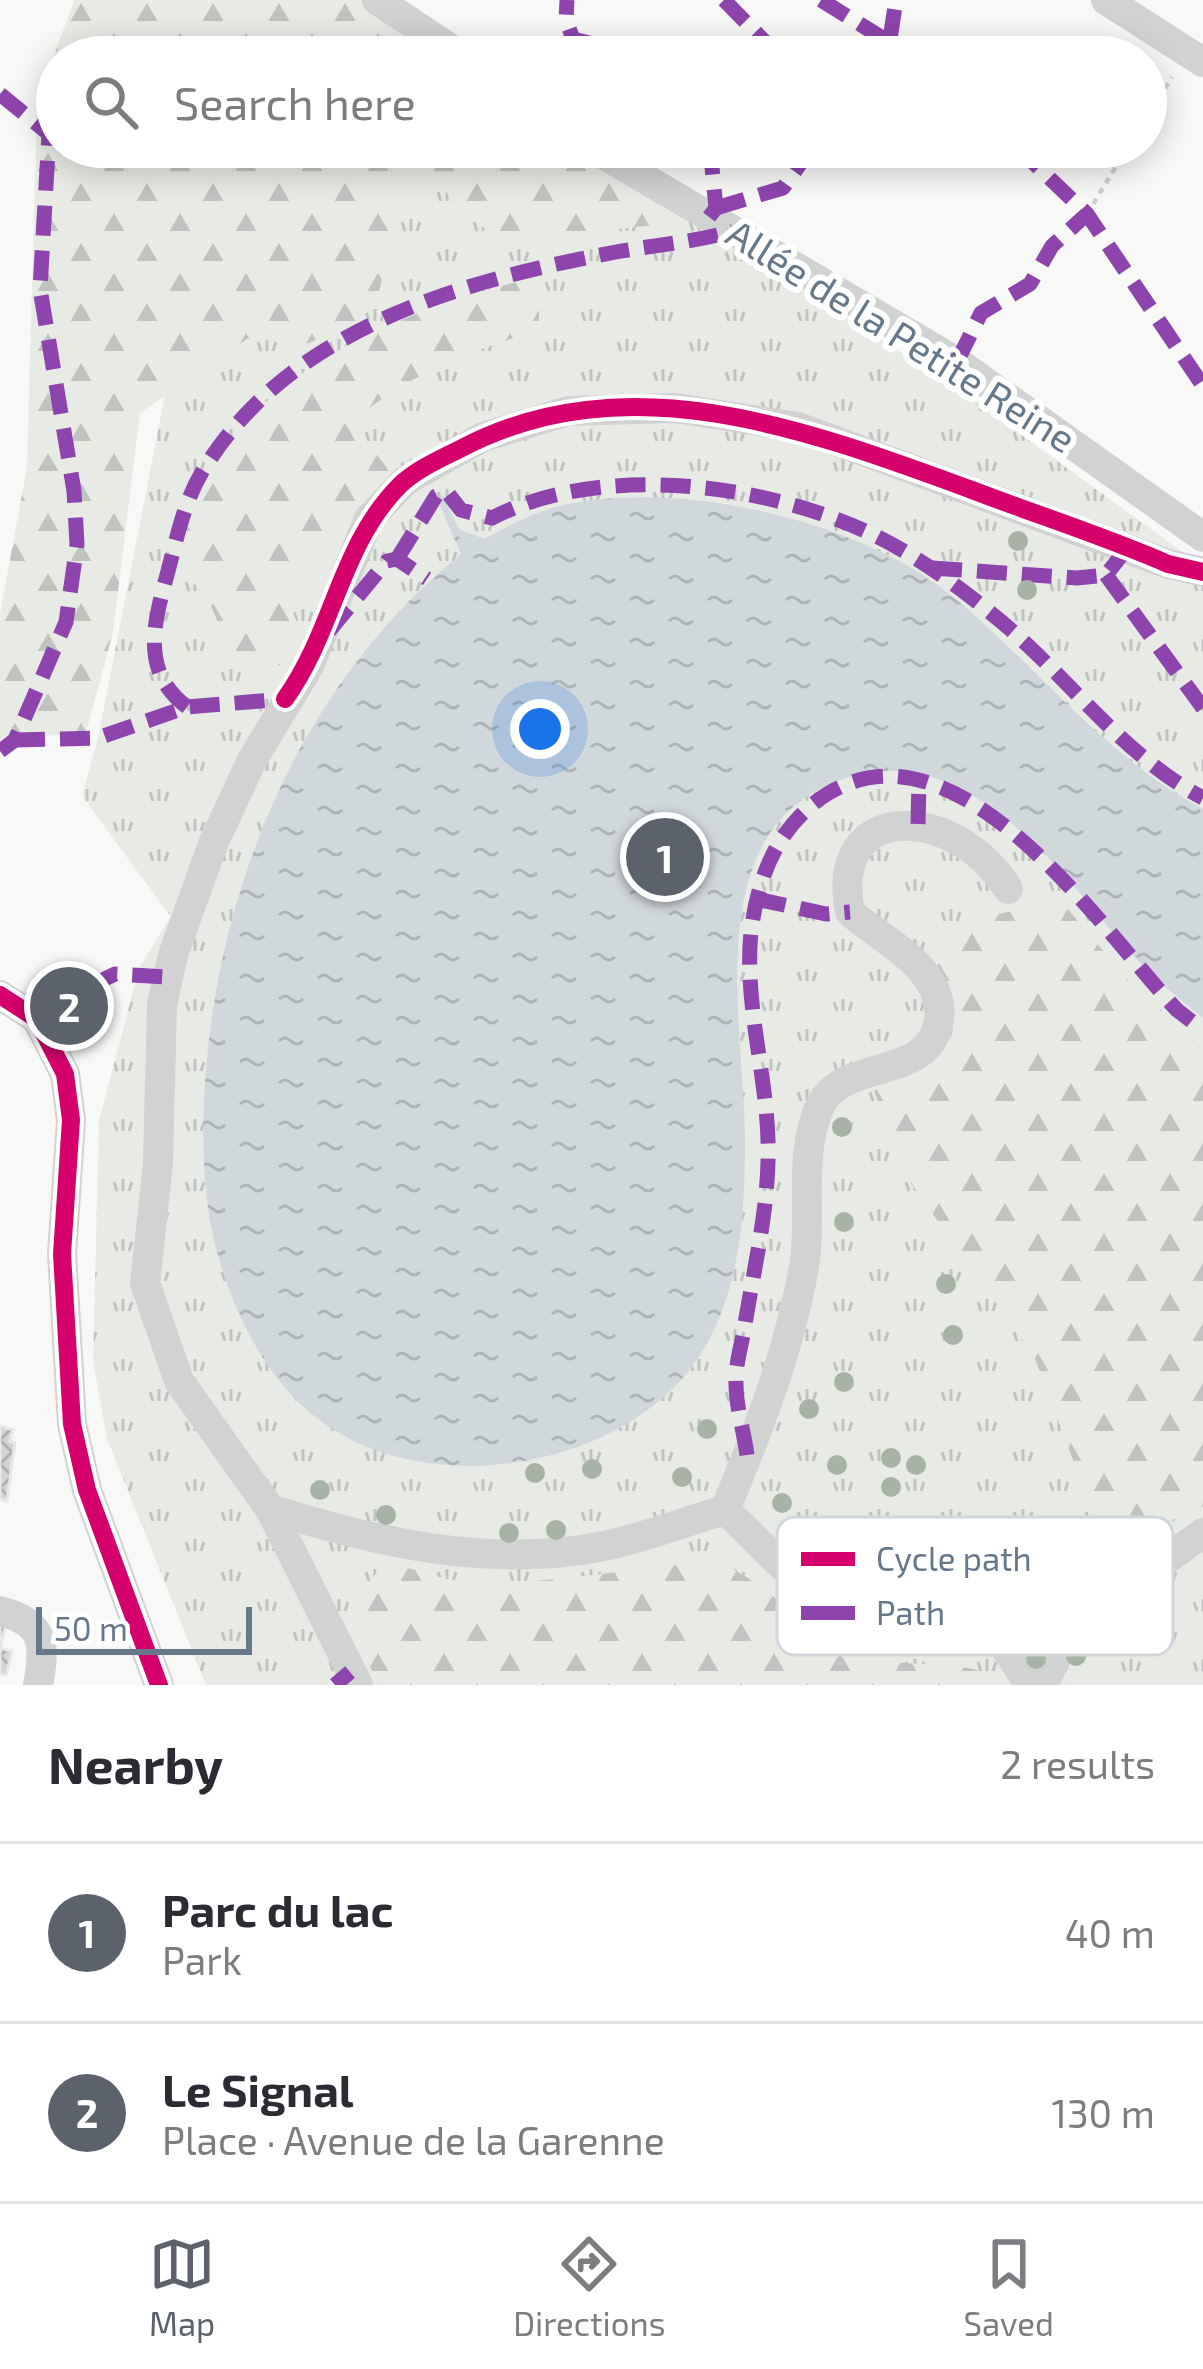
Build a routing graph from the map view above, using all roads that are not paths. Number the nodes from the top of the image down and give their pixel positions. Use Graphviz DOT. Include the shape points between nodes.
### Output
graph roads {
  1 [pos="376,0"];
  2 [pos="1106,0"];
  3 [pos="431,36"];
  4 [pos="1162,36"];
  5 [pos="1167,39"];
  6 [pos="1195,57"];
  7 [pos="627,168"];
  8 [pos="1203,537"];
  9 [pos="1203,572"];
  10 [pos="1008,889"];
  11 [pos="0,995"];
  12 [pos="270,1509"];
  13 [pos="724,1510"];
  14 [pos="1203,1533"];
  15 [pos="1173,1555"];
  16 [pos="777,1557"];
  17 [pos="0,1611"];
  18 [pos="1010,1655"];
  19 [pos="1057,1655"];
  20 [pos="38,1685"];
  21 [pos="159,1685"];
  22 [pos="358,1685"];
  23 [pos="1030,1685"];
  24 [pos="1042,1685"];
  1 -- 3 [label="street"];
  2 -- 4 [label="street"];
  5 -- 6 [label="street"];
  7 -- 8 [label="street, Allée de la Petite Reine" via="1028,407"];
  9 -- 12 [label="street" via="799,427 675,408 568,411 483,437 405,481 369,519 324,635 213,844 162,1005 146,1283 178,1381"];
  10 -- 13 [label="street" via="973,845 918,824 870,838 853,860 850,912 914,961 938,993 939,1018 933,1041 911,1058 838,1084 823,1099 791,1328"];
  11 -- 21 [label="street" via="37,1019 65,1074 71,1120 62,1253 72,1424 87,1490"];
  12 -- 13 [label="street" via="386,1544 511,1552 598,1547"];
  12 -- 22 [label="street"];
  13 -- 16 [label="street"];
  14 -- 15 [label="street"];
  17 -- 20 [label="street" via="35,1625 44,1640"];
  18 -- 23 [label="street"];
  19 -- 24 [label="street"];
}
